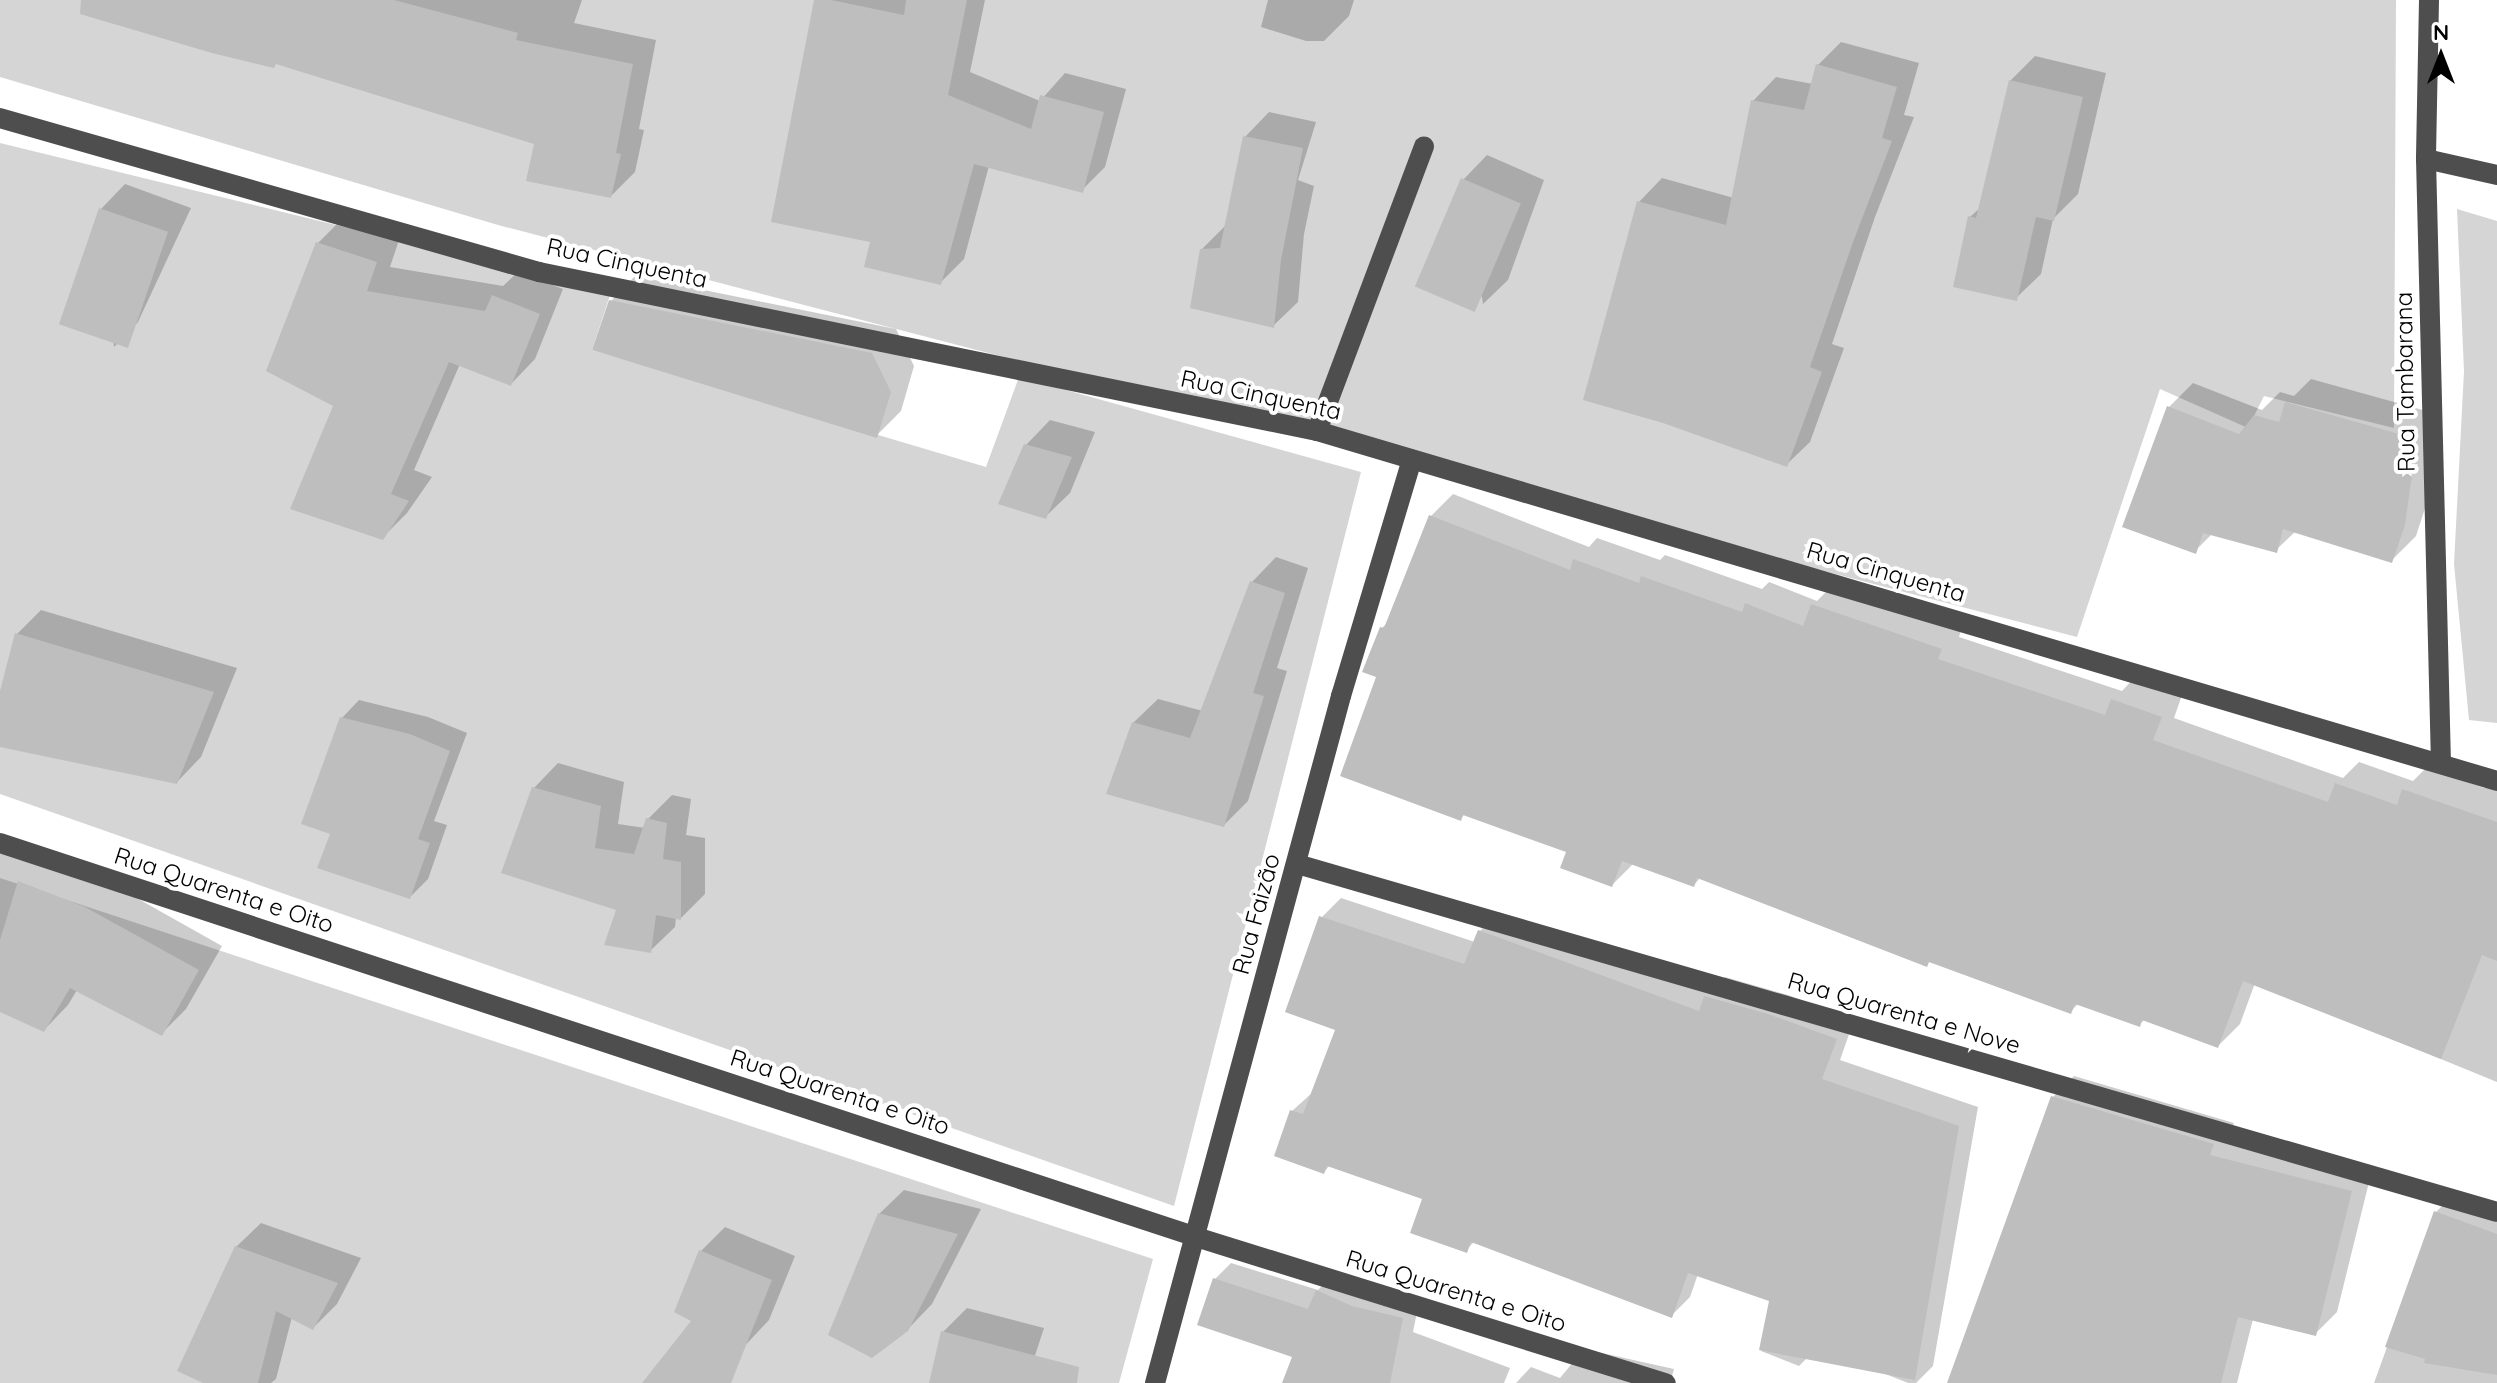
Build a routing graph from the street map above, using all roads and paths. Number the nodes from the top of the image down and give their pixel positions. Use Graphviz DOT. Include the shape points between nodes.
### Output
graph roads {
  1 [pos="2429,0"];
  2 [pos="0,118"];
  3 [pos="1424,146"];
  4 [pos="2426,159"];
  5 [pos="2497,175"];
  6 [pos="1317,431"];
  7 [pos="1412,460"];
  8 [pos="2441,762"];
  9 [pos="2497,781"];
  10 [pos="0,843"];
  11 [pos="1297,864"];
  12 [pos="2497,1212"];
  13 [pos="1196,1237"];
  14 [pos="1155,1383"];
  15 [pos="1666,1383"];
  1 -- 4 [label="street, Rua Tambarana"];
  2 -- 6 [label="street, Rua Cinquenta" via="539,272"];
  3 -- 6 [label="street"];
  4 -- 5 [label="street"];
  4 -- 8 [label="street, Rua Tambarana"];
  6 -- 7 [label="street, Rua Cinquenta"];
  7 -- 8 [label="street, Rua Cinquenta"];
  7 -- 11 [label="street, Rua Faizão"];
  8 -- 9 [label="street, Rua Cinquenta"];
  10 -- 13 [label="street, Rua Quarenta e Oito"];
  11 -- 12 [label="street, Rua Quarenta e Nove"];
  11 -- 13 [label="street, Rua Faizão"];
  13 -- 14 [label="street, Rua Faizão"];
  13 -- 15 [label="street, Rua Quarenta e Oito"];
}
